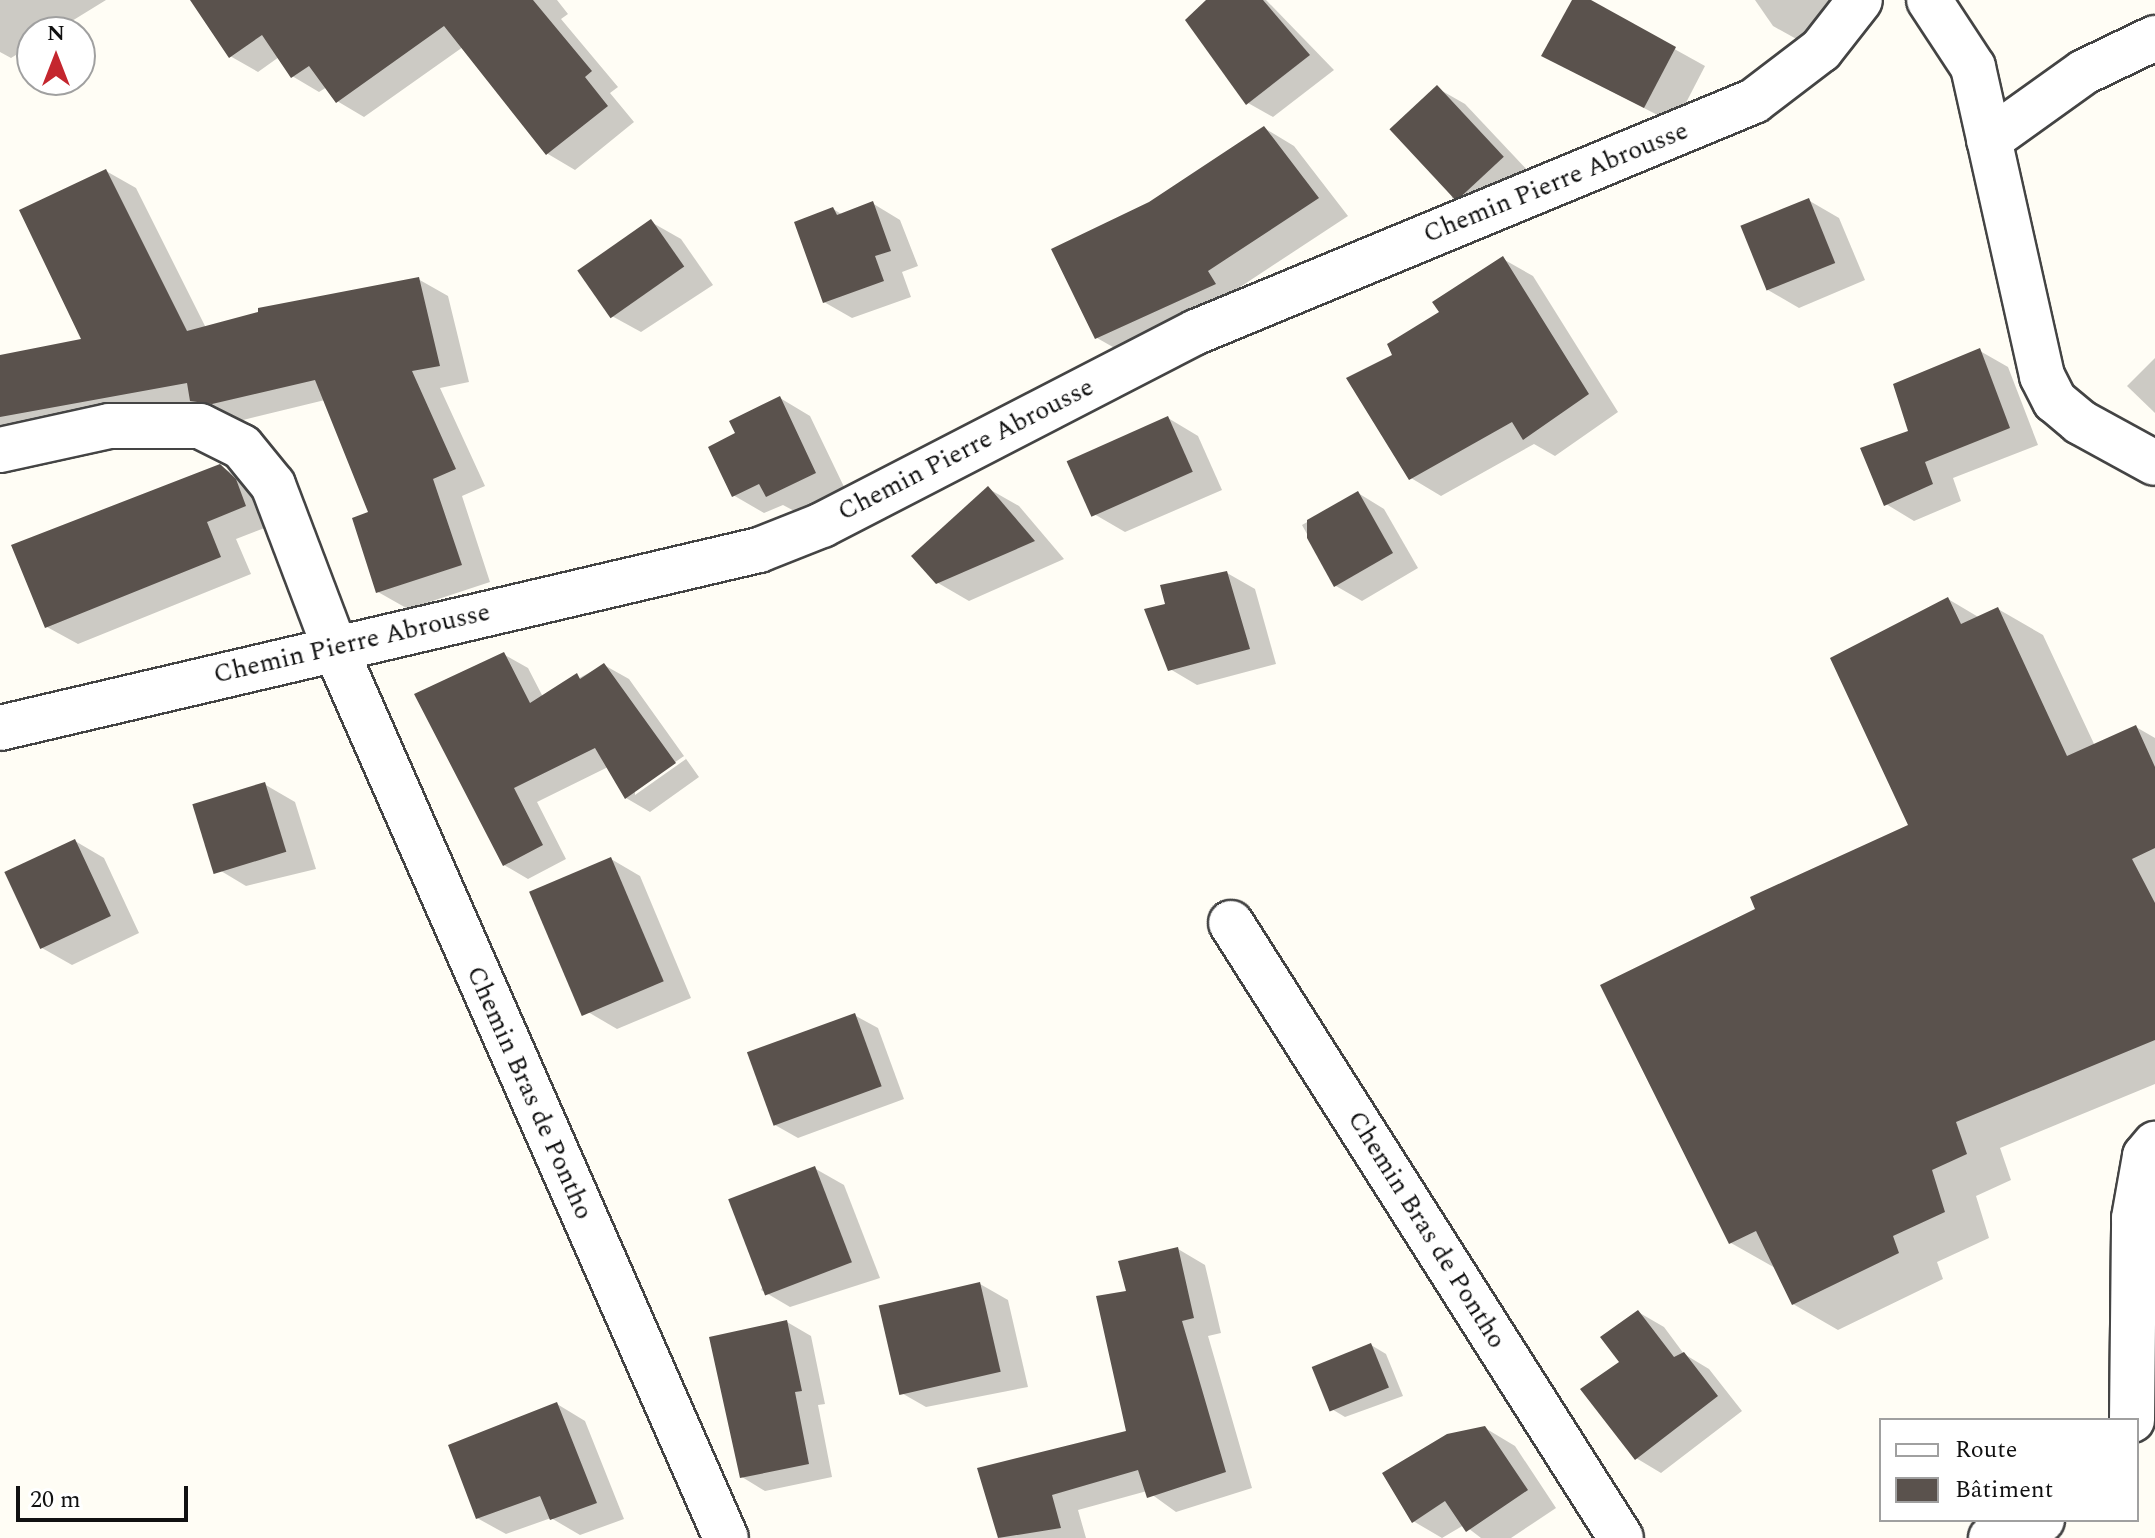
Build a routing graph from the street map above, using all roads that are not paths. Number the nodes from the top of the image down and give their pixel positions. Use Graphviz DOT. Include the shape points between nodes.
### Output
graph roads {
  1 [pos="1860,0"];
  2 [pos="1929,0"];
  3 [pos="2155,38"];
  4 [pos="1989,140"];
  5 [pos="0,450"];
  6 [pos="2155,463"];
  7 [pos="334,646"];
  8 [pos="0,728"];
  9 [pos="1231,923"];
  10 [pos="2155,1144"];
  11 [pos="2132,1418"];
  12 [pos="2036,1522"];
  13 [pos="721,1537"];
  14 [pos="1621,1538"];
  15 [pos="1991,1538"];
  1 -- 7 [label="street, Chemin Pierre Abrousse" via="1821,50 1754,101 1196,332 822,525 696,567"];
  2 -- 4 [label="street" via="1973,67"];
  3 -- 4 [label="street" via="2084,72"];
  4 -- 6 [label="street" via="2042,376 2055,401 2080,422"];
  5 -- 7 [label="street, Chemin Bras de Pontho" via="109,426 154,422 200,426 242,447 273,485"];
  7 -- 8 [label="street, Chemin Pierre Abrousse"];
  7 -- 13 [label="street, Chemin Bras de Pontho"];
  9 -- 14 [label="street, Chemin Bras de Pontho"];
  10 -- 11 [label="street" via="2145,1156 2134,1218"];
  12 -- 15 [label="street"];
}
